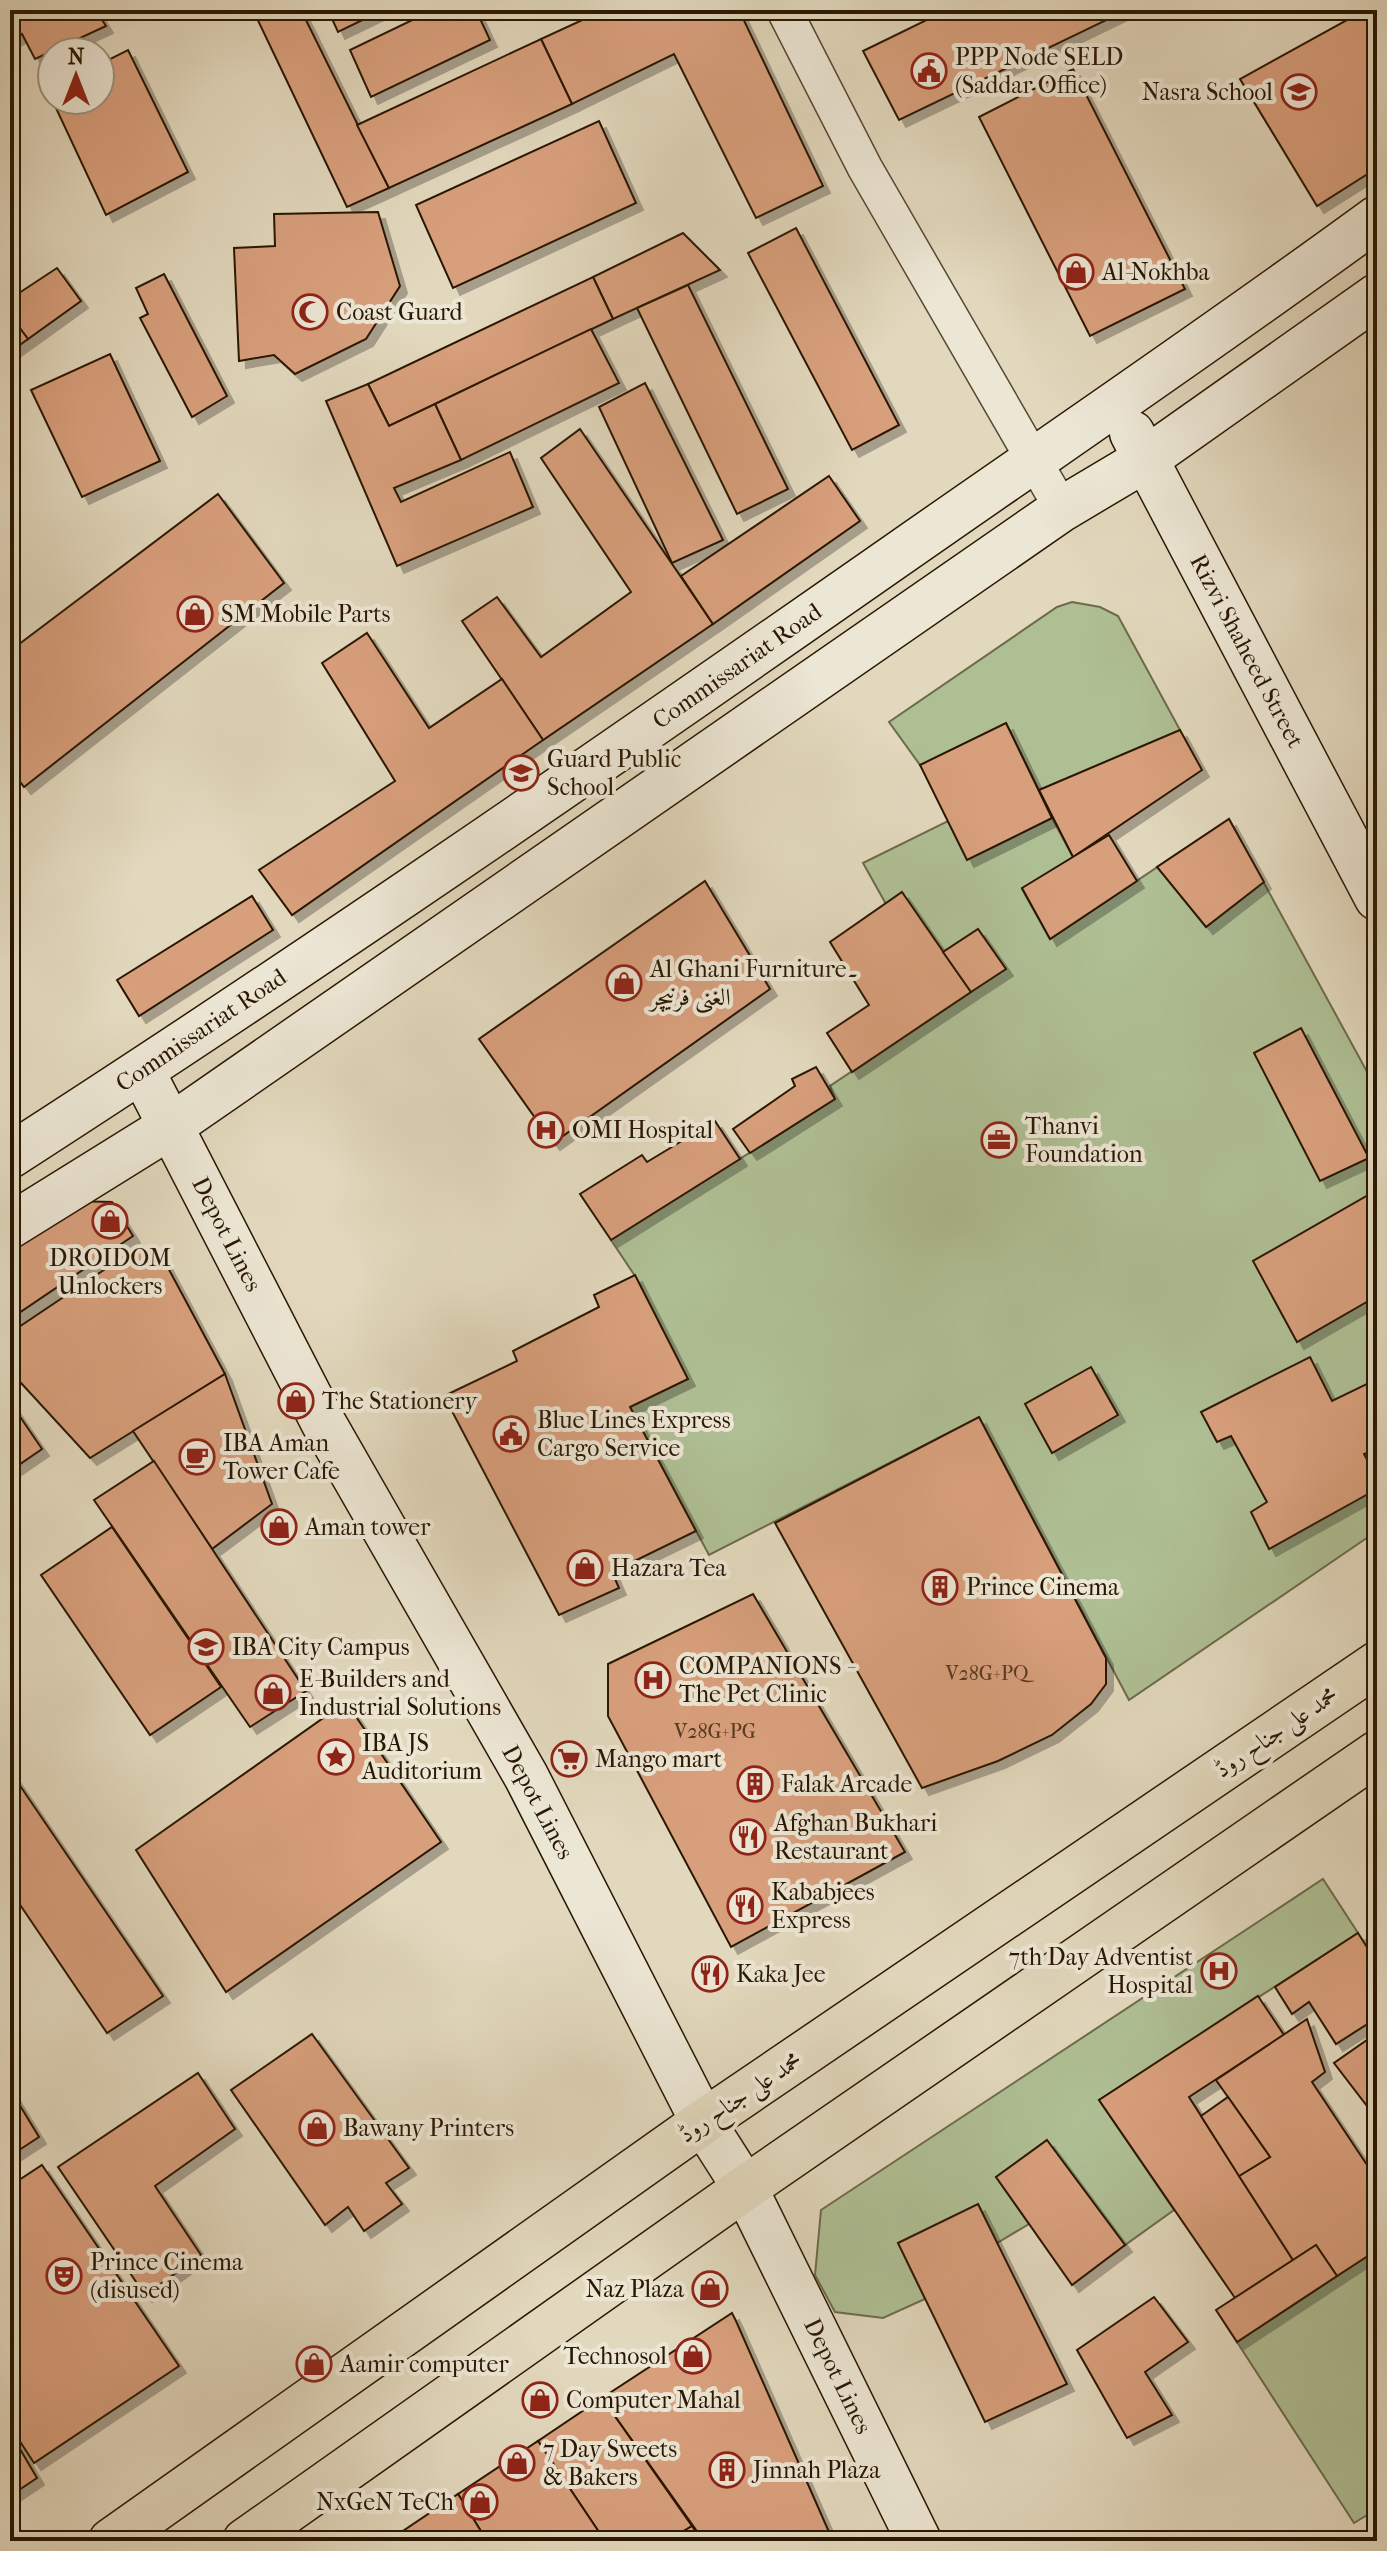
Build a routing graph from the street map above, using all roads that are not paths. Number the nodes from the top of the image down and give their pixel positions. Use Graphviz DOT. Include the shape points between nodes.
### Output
graph roads {
  1 [pos="784,10"];
  2 [pos="1377,218"];
  3 [pos="1377,296"];
  4 [pos="1115,404"];
  5 [pos="1034,459"];
  6 [pos="1146,459"];
  7 [pos="1062,509"];
  8 [pos="1377,898"];
  9 [pos="142,1071"];
  10 [pos="171,1126"];
  11 [pos="10,1156"];
  12 [pos="10,1226"];
  13 [pos="1377,1664"];
  14 [pos="1377,1753"];
  15 [pos="703,2122"];
  16 [pos="745,2188"];
  17 [pos="111,2541"];
  18 [pos="245,2541"];
  19 [pos="919,2541"];
  1 -- 5 [label="street" via="865,168"];
  2 -- 4 [label="street, Commissariat Road"];
  3 -- 6 [label="street"];
  4 -- 5 [label="street, Commissariat Road"];
  4 -- 6 [label="street, Rizvi Shaheed Street"];
  5 -- 7 [label="street"];
  5 -- 9 [label="street, Commissariat Road"];
  6 -- 7 [label="street"];
  6 -- 8 [label="street, Rizvi Shaheed Street"];
  7 -- 10 [label="street"];
  9 -- 10 [label="street, Depot Lines"];
  9 -- 11 [label="street, Commissariat Road"];
  10 -- 12 [label="street"];
  10 -- 15 [label="street, Depot Lines" via="323,1422 526,1776"];
  13 -- 15 [label="highway, محمد علی جناح روڈ"];
  14 -- 16 [label="highway"];
  15 -- 16 [label="street, Depot Lines"];
  15 -- 17 [label="highway, محمد علی جناح روڈ"];
  16 -- 18 [label="highway"];
  16 -- 19 [label="street, Depot Lines"];
}
